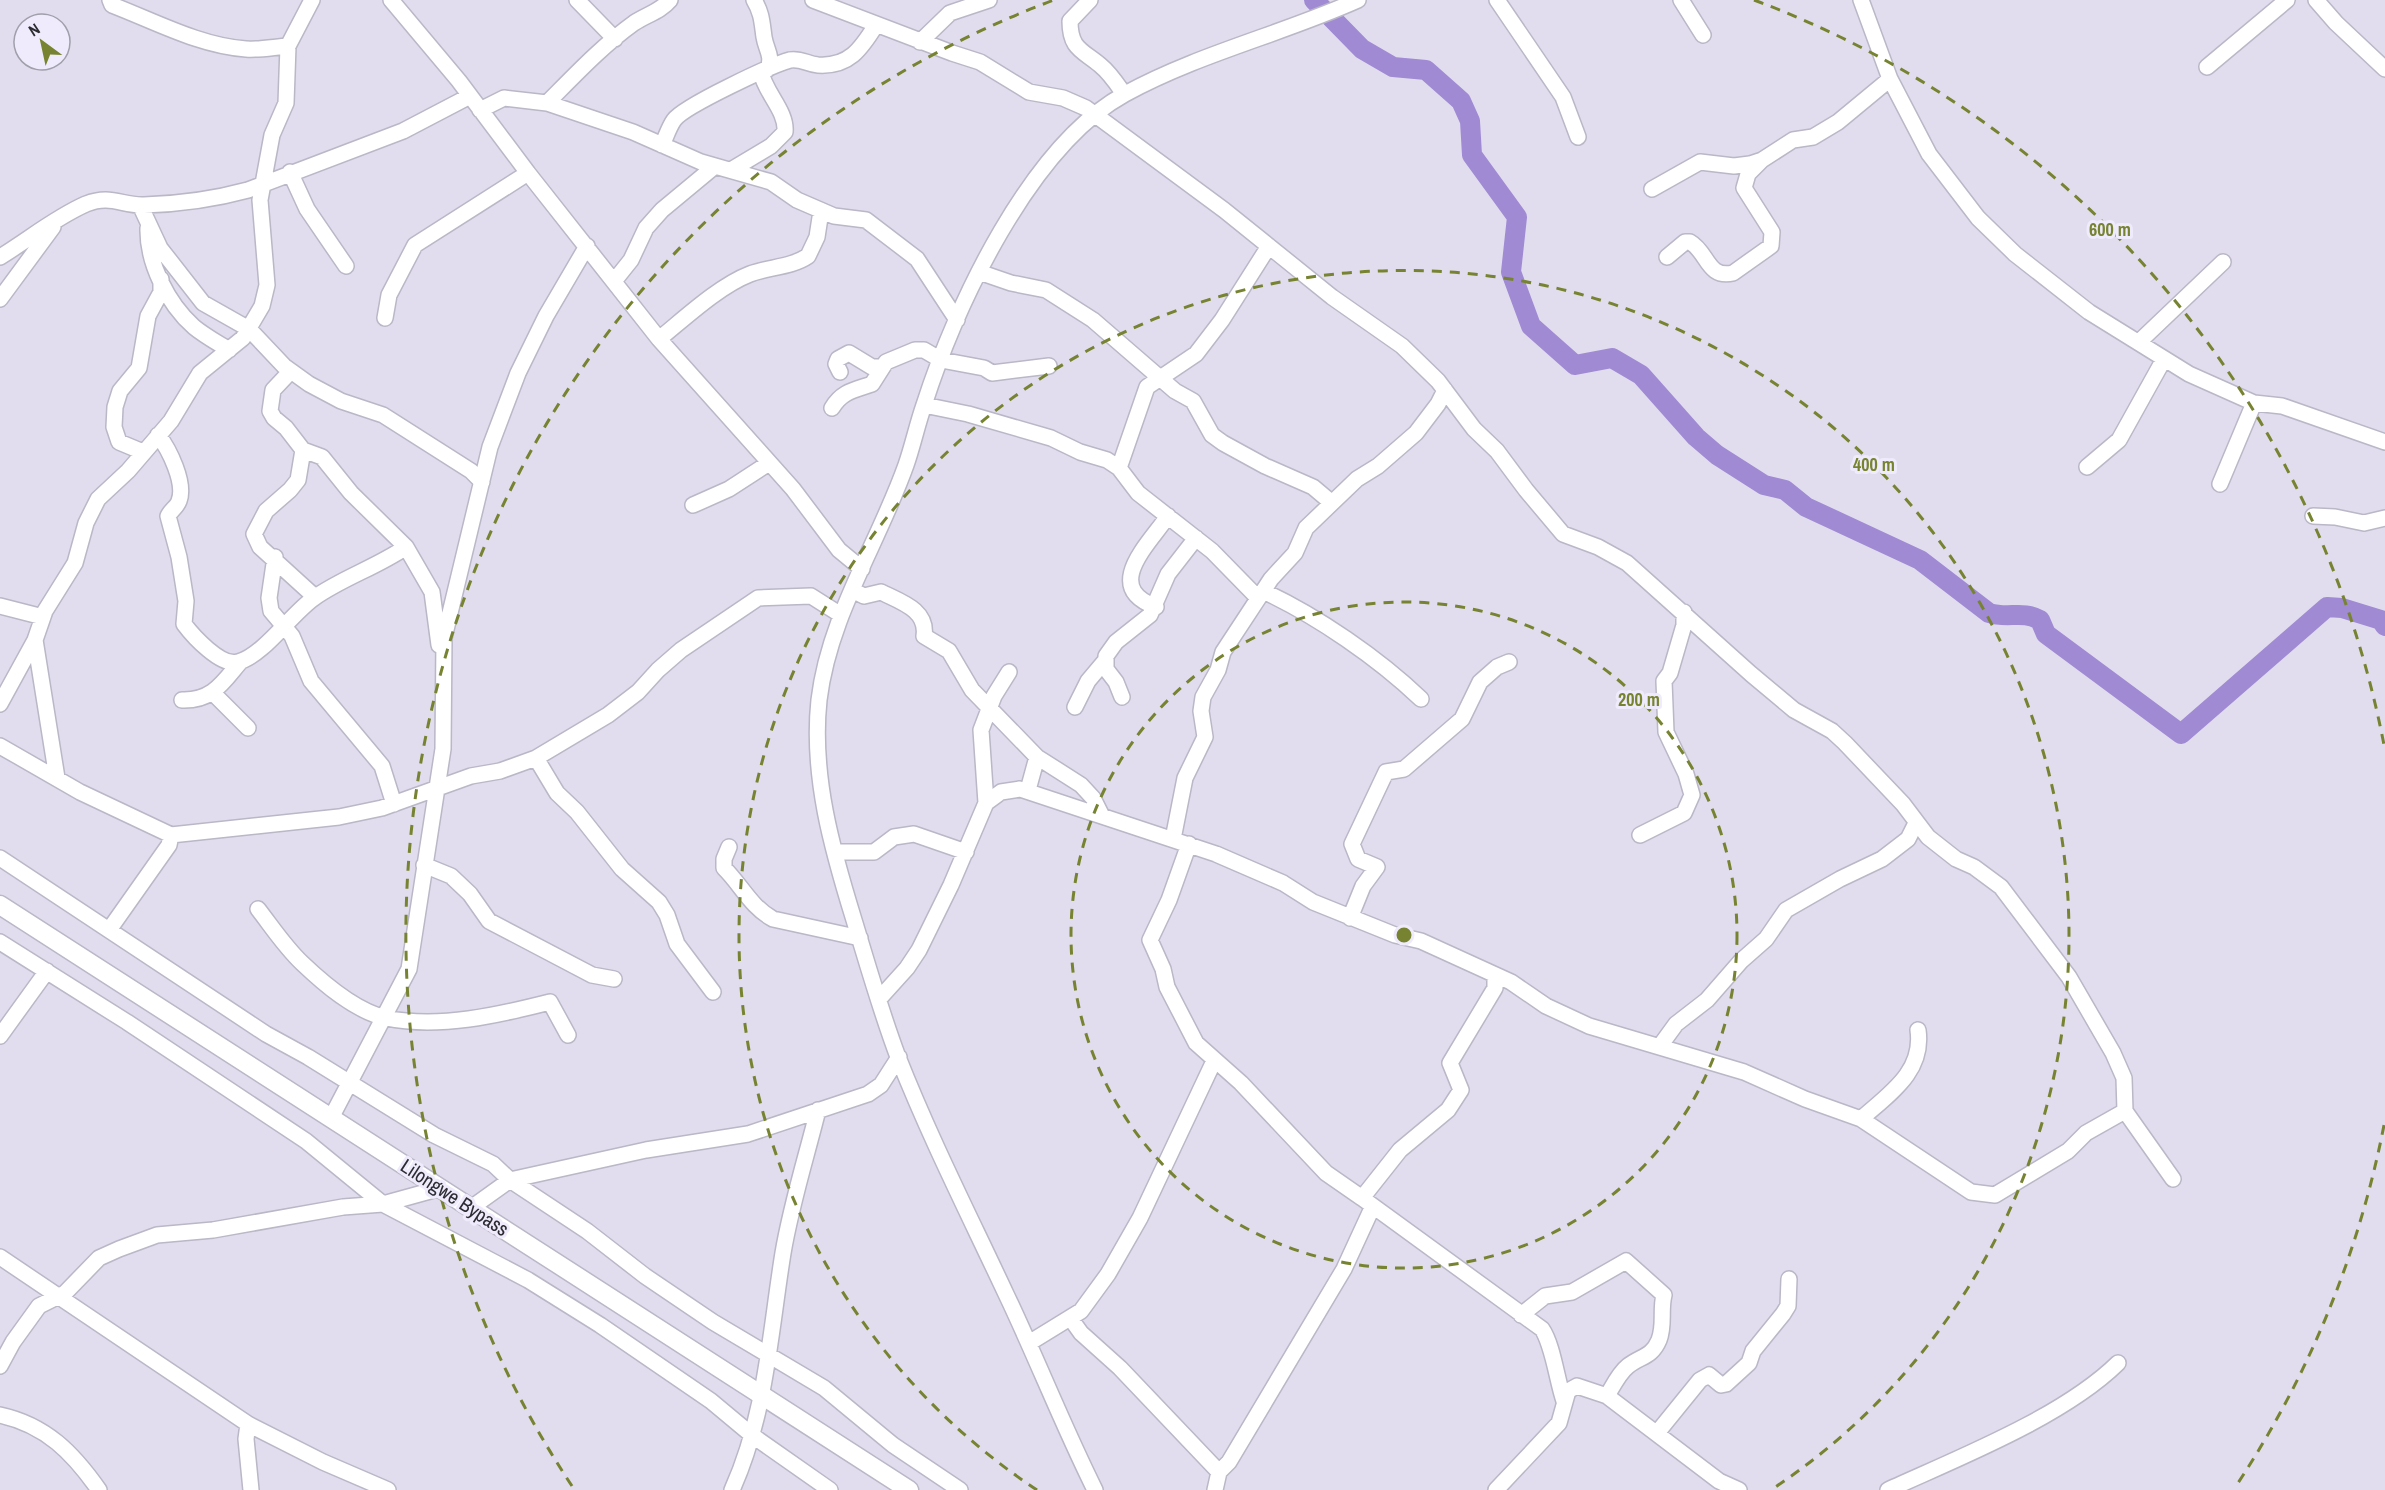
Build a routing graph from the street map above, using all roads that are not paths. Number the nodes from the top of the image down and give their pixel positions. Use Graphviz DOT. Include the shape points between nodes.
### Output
graph roads {
  1 [pos="110,0"];
  2 [pos="312,0"];
  3 [pos="391,0"];
  4 [pos="577,0"];
  5 [pos="670,0"];
  6 [pos="754,0"];
  7 [pos="813,0"];
  8 [pos="989,0"];
  9 [pos="1090,0"];
  10 [pos="1358,0"];
  11 [pos="1497,0"];
  12 [pos="1681,0"];
  13 [pos="1861,0"];
  14 [pos="2287,0"];
  15 [pos="2316,0"];
  16 [pos="876,25"];
  17 [pos="1703,35"];
  18 [pos="615,39"];
  19 [pos="920,42"];
  20 [pos="288,45"];
  21 [pos="2207,67"];
  22 [pos="2385,69"];
  23 [pos="764,71"];
  24 [pos="1890,79"];
  25 [pos="1124,94"];
  26 [pos="470,96"];
  27 [pos="547,103"];
  28 [pos="480,110"];
  29 [pos="1095,114"];
  30 [pos="1578,136"];
  31 [pos="662,145"];
  32 [pos="1762,160"];
  33 [pos="715,166"];
  34 [pos="731,170"];
  35 [pos="290,172"];
  36 [pos="528,173"];
  37 [pos="263,182"];
  38 [pos="1652,189"];
  39 [pos="140,205"];
  40 [pos="821,211"];
  41 [pos="58,221"];
  42 [pos="148,225"];
  43 [pos="587,246"];
  44 [pos="1269,246"];
  45 [pos="0,257"];
  46 [pos="1667,257"];
  47 [pos="2223,262"];
  48 [pos="346,266"];
  49 [pos="979,272"];
  50 [pos="161,279"];
  51 [pos="615,280"];
  52 [pos="0,299"];
  53 [pos="386,318"];
  54 [pos="957,320"];
  55 [pos="249,329"];
  56 [pos="659,339"];
  57 [pos="2140,341"];
  58 [pos="229,350"];
  59 [pos="2164,359"];
  60 [pos="941,360"];
  61 [pos="1049,366"];
  62 [pos="882,367"];
  63 [pos="290,372"];
  64 [pos="840,372"];
  65 [pos="1161,377"];
  66 [pos="1445,390"];
  67 [pos="2254,403"];
  68 [pos="924,405"];
  69 [pos="832,408"];
  70 [pos="158,435"];
  71 [pos="2385,442"];
  72 [pos="303,450"];
  73 [pos="142,452"];
  74 [pos="769,463"];
  75 [pos="2087,467"];
  76 [pos="1119,468"];
  77 [pos="482,482"];
  78 [pos="2220,484"];
  79 [pos="1332,503"];
  80 [pos="693,505"];
  81 [pos="1168,516"];
  82 [pos="2313,516"];
  83 [pos="2385,518"];
  84 [pos="1196,538"];
  85 [pos="406,547"];
  86 [pos="275,557"];
  87 [pos="862,569"];
  88 [pos="852,590"];
  89 [pos="1260,595"];
  90 [pos="315,597"];
  91 [pos="0,606"];
  92 [pos="1156,607"];
  93 [pos="1684,612"];
  94 [pos="841,615"];
  95 [pos="43,617"];
  96 [pos="285,628"];
  97 [pos="35,639"];
  98 [pos="241,661"];
  99 [pos="1104,662"];
  100 [pos="1509,662"];
  101 [pos="443,663"];
  102 [pos="1009,672"];
  103 [pos="213,693"];
  104 [pos="1122,698"];
  105 [pos="1421,699"];
  106 [pos="182,700"];
  107 [pos="0,704"];
  108 [pos="1075,706"];
  109 [pos="989,708"];
  110 [pos="248,728"];
  111 [pos="0,746"];
  112 [pos="1037,757"];
  113 [pos="536,758"];
  114 [pos="57,778"];
  115 [pos="438,787"];
  116 [pos="1028,790"];
  117 [pos="986,803"];
  118 [pos="393,804"];
  119 [pos="1102,816"];
  120 [pos="1916,823"];
  121 [pos="171,835"];
  122 [pos="1640,835"];
  123 [pos="1173,839"];
  124 [pos="1189,844"];
  125 [pos="729,847"];
  126 [pos="835,852"];
  127 [pos="966,852"];
  128 [pos="0,858"];
  129 [pos="424,865"];
  130 [pos="0,905"];
  131 [pos="258,909"];
  132 [pos="1350,918"];
  133 [pos="109,930"];
  134 [pos="860,938"];
  135 [pos="0,942"];
  136 [pos="47,971"];
  137 [pos="1496,976"];
  138 [pos="615,978"];
  139 [pos="713,992"];
  140 [pos="879,999"];
  141 [pos="385,1018"];
  142 [pos="1918,1030"];
  143 [pos="568,1035"];
  144 [pos="0,1036"];
  145 [pos="1660,1046"];
  146 [pos="898,1057"];
  147 [pos="1214,1061"];
  148 [pos="350,1083"];
  149 [pos="818,1110"];
  150 [pos="2125,1111"];
  151 [pos="331,1118"];
  152 [pos="1861,1119"];
  153 [pos="2173,1179"];
  154 [pos="510,1180"];
  155 [pos="441,1188"];
  156 [pos="1368,1202"];
  157 [pos="383,1204"];
  158 [pos="471,1208"];
  159 [pos="0,1257"];
  160 [pos="1789,1279"];
  161 [pos="58,1297"];
  162 [pos="1521,1315"];
  163 [pos="1071,1319"];
  164 [pos="1029,1342"];
  165 [pos="768,1354"];
  166 [pos="2118,1363"];
  167 [pos="0,1366"];
  168 [pos="762,1395"];
  169 [pos="1607,1396"];
  170 [pos="1564,1401"];
  171 [pos="0,1415"];
  172 [pos="248,1425"];
  173 [pos="1657,1433"];
  174 [pos="753,1436"];
  175 [pos="1219,1472"];
  176 [pos="1719,1481"];
  177 [pos="99,1490"];
  178 [pos="251,1490"];
  179 [pos="388,1490"];
  180 [pos="732,1490"];
  181 [pos="830,1490"];
  182 [pos="909,1490"];
  183 [pos="960,1490"];
  184 [pos="1095,1490"];
  185 [pos="1215,1490"];
  186 [pos="1496,1490"];
  187 [pos="1706,1490"];
  188 [pos="1738,1490"];
  189 [pos="1888,1490"];
  1 -- 20 [label="street" via="112,5 166,27 232,48"];
  2 -- 20 [label="street"];
  3 -- 26 [label="street"];
  4 -- 18 [label="street"];
  5 -- 18 [label="street"];
  6 -- 23 [label="street" via="763,18 763,35 771,54"];
  7 -- 16 [label="street"];
  8 -- 19 [label="street" via="950,13"];
  9 -- 25 [label="street" via="1070,21 1070,33 1081,54 1100,64"];
  10 -- 25 [label="street" via="1193,63"];
  11 -- 30 [label="street" via="1563,97"];
  12 -- 17 [label="street"];
  13 -- 24 [label="street"];
  14 -- 21 [label="street"];
  15 -- 22 [label="street"];
  16 -- 19 [label="street"];
  16 -- 23 [label="street" via="854,57 841,63 816,65 797,59"];
  18 -- 27 [label="street"];
  19 -- 29 [label="street" via="980,62 1029,92 1063,98"];
  20 -- 37 [label="street" via="286,103 272,135"];
  23 -- 31 [label="street" via="679,115"];
  23 -- 34 [label="street" via="766,90 786,123 785,132 771,146"];
  24 -- 32 [label="street" via="1839,122 1813,137 1786,144"];
  24 -- 57 [label="street" via="1933,160 1987,228 2089,312"];
  25 -- 29 [label="street"];
  26 -- 28 [label="street"];
  26 -- 35 [label="street" via="403,131"];
  27 -- 28 [label="street" via="504,98"];
  27 -- 31 [label="street"];
  28 -- 36 [label="street"];
  29 -- 44 [label="street"];
  29 -- 49 [label="street" via="1044,169"];
  31 -- 33 [label="street"];
  32 -- 38 [label="street" via="1734,166 1700,162"];
  32 -- 46 [label="street" via="1748,174 1744,188 1772,232 1771,246 1726,275 1715,272 1690,242"];
  33 -- 34 [label="street"];
  33 -- 51 [label="street" via="646,228 631,260"];
  34 -- 40 [label="street" via="771,182"];
  35 -- 37 [label="street"];
  35 -- 48 [label="street" via="307,209"];
  36 -- 43 [label="street"];
  36 -- 53 [label="street" via="415,245 389,295"];
  37 -- 39 [label="street" via="228,195"];
  37 -- 55 [label="street" via="260,200 266,295"];
  39 -- 41 [label="street" via="112,199 87,204"];
  39 -- 42 [label="street"];
  40 -- 54 [label="street" via="866,220 902,246 917,259"];
  40 -- 56 [label="street" via="817,237 808,256 750,274 686,316"];
  41 -- 45 [label="street"];
  41 -- 52 [label="street"];
  42 -- 50 [label="street" via="149,250"];
  42 -- 55 [label="street" via="160,248 203,303"];
  43 -- 51 [label="street"];
  43 -- 77 [label="street" via="546,316 508,394"];
  44 -- 65 [label="street" via="1196,354"];
  44 -- 66 [label="street" via="1402,346"];
  47 -- 57 [label="street"];
  49 -- 54 [label="street"];
  49 -- 65 [label="street" via="1046,290 1093,320"];
  50 -- 58 [label="street" via="194,327"];
  50 -- 73 [label="street" via="161,292 148,316 139,368 120,391 115,407 114,427 119,442"];
  51 -- 56 [label="street"];
  54 -- 60 [label="street"];
  55 -- 58 [label="street"];
  55 -- 63 [label="street"];
  56 -- 74 [label="street"];
  57 -- 59 [label="street"];
  58 -- 70 [label="street" via="200,373"];
  59 -- 67 [label="street"];
  59 -- 75 [label="street" via="2119,440"];
  60 -- 61 [label="street" via="993,373"];
  60 -- 62 [label="street" via="924,350 915,350"];
  60 -- 68 [label="street"];
  62 -- 64 [label="street" via="872,367 849,353 838,359"];
  62 -- 69 [label="street" via="872,384 850,390"];
  63 -- 72 [label="street" via="273,390 270,411"];
  63 -- 77 [label="street" via="341,401 383,415"];
  65 -- 76 [label="street" via="1147,387"];
  65 -- 79 [label="street" via="1193,401 1212,435 1222,443 1313,487"];
  66 -- 79 [label="street" via="1416,433"];
  66 -- 93 [label="street" via="1563,534 1628,563"];
  67 -- 71 [label="street" via="2282,406"];
  67 -- 78 [label="street"];
  68 -- 76 [label="street" via="1051,438"];
  68 -- 87 [label="street" via="893,500"];
  70 -- 73 [label="street"];
  70 -- 98 [label="street" via="174,460 180,490 180,501 168,516 186,601 184,624 204,648 232,662"];
  72 -- 85 [label="street" via="322,458 358,501"];
  72 -- 86 [label="street" via="298,480 266,511 254,534 260,547"];
  73 -- 95 [label="street" via="98,499 86,523 75,562"];
  74 -- 80 [label="street" via="729,489"];
  74 -- 87 [label="street" via="839,550"];
  76 -- 81 [label="street" via="1138,493"];
  77 -- 101 [label="street" via="444,638"];
  79 -- 89 [label="street" via="1306,528 1295,553"];
  81 -- 84 [label="street"];
  81 -- 92 [label="street" via="1129,575 1131,589 1139,600"];
  82 -- 83 [label="street" via="2364,523"];
  84 -- 89 [label="street"];
  84 -- 92 [label="street" via="1168,574"];
  85 -- 90 [label="street"];
  85 -- 101 [label="street" via="432,592"];
  86 -- 90 [label="street"];
  86 -- 96 [label="street" via="269,606"];
  87 -- 88 [label="street"];
  88 -- 94 [label="street"];
  88 -- 109 [label="street" via="864,596 882,592 919,613 924,636 949,651 972,690"];
  89 -- 105 [label="street" via="1284,601 1368,654"];
  89 -- 123 [label="street" via="1223,652 1203,697 1205,737 1185,778"];
  90 -- 96 [label="street" via="291,617"];
  91 -- 95 [label="street"];
  92 -- 99 [label="street" via="1111,647"];
  93 -- 120 [label="street" via="1794,710 1832,731 1903,804"];
  93 -- 122 [label="street" via="1670,673 1664,681 1665,722 1692,795 1684,813"];
  94 -- 113 [label="street" via="812,596 768,596 750,602 681,650 608,715"];
  94 -- 126 [label="street" via="825,668 817,737 821,788"];
  95 -- 97 [label="street"];
  96 -- 98 [label="street"];
  96 -- 118 [label="street" via="298,647 311,681 382,766"];
  97 -- 107 [label="street"];
  97 -- 114 [label="street"];
  98 -- 103 [label="street"];
  99 -- 104 [label="street"];
  99 -- 108 [label="street"];
  100 -- 132 [label="street" via="1480,682 1454,727 1404,769 1386,772 1352,844 1358,859 1377,867 1363,886"];
  101 -- 115 [label="street"];
  102 -- 109 [label="street"];
  103 -- 106 [label="street" via="198,701"];
  103 -- 110 [label="street"];
  109 -- 112 [label="street"];
  109 -- 117 [label="street" via="981,737"];
  111 -- 114 [label="street"];
  112 -- 116 [label="street"];
  112 -- 119 [label="street" via="1082,785"];
  113 -- 115 [label="street"];
  113 -- 139 [label="street" via="557,793 622,869 659,902 677,944"];
  114 -- 121 [label="street"];
  115 -- 118 [label="street"];
  115 -- 129 [label="street"];
  116 -- 117 [label="street" via="1001,792"];
  116 -- 119 [label="street"];
  117 -- 127 [label="street"];
  118 -- 121 [label="street" via="292,824"];
  119 -- 123 [label="street"];
  120 -- 145 [label="street" via="1908,839 1882,859 1786,910 1766,939 1707,1000 1676,1024"];
  120 -- 150 [label="street" via="1956,859 2001,886 2055,958 2120,1066 2126,1088"];
  121 -- 133 [label="street" via="169,845"];
  123 -- 124 [label="street"];
  124 -- 132 [label="street" via="1283,883"];
  124 -- 147 [label="street" via="1150,940 1190,1034"];
  125 -- 134 [label="street" via="724,868 765,914"];
  126 -- 127 [label="street" via="874,852 894,837 914,834"];
  126 -- 134 [label="street"];
  127 -- 140 [label="street" via="919,950"];
  128 -- 133 [label="street"];
  129 -- 138 [label="street" via="451,876 489,921 592,975"];
  129 -- 141 [label="street" via="408,969"];
  130 -- 151 [label="main road, Lilongwe Bypass"];
  131 -- 141 [label="street" via="301,962 355,1005"];
  132 -- 137 [label="street" via="1421,941"];
  133 -- 148 [label="street" via="219,1005"];
  134 -- 140 [label="street"];
  135 -- 136 [label="street"];
  136 -- 144 [label="street"];
  136 -- 157 [label="street" via="306,1141"];
  137 -- 145 [label="street" via="1565,1016"];
  137 -- 156 [label="street" via="1495,988 1450,1063 1461,1089 1448,1110 1400,1150"];
  140 -- 146 [label="street"];
  141 -- 143 [label="street" via="436,1021 504,1014 550,1002"];
  141 -- 148 [label="street"];
  142 -- 152 [label="street" via="1920,1048 1904,1081"];
  145 -- 152 [label="street" via="1744,1072"];
  146 -- 149 [label="street" via="881,1085 868,1094"];
  146 -- 164 [label="street"];
  147 -- 156 [label="street" via="1241,1083 1326,1173"];
  147 -- 163 [label="street" via="1136,1226 1089,1302"];
  148 -- 151 [label="street"];
  148 -- 154 [label="street" via="434,1135 493,1164"];
  149 -- 154 [label="street" via="748,1134 645,1150"];
  149 -- 165 [label="street" via="784,1249"];
  150 -- 152 [label="street" via="1995,1195 1971,1192"];
  150 -- 153 [label="street"];
  151 -- 155 [label="main road, Lilongwe Bypass"];
  154 -- 158 [label="street"];
  154 -- 165 [label="street" via="587,1231 655,1283"];
  155 -- 157 [label="street"];
  155 -- 158 [label="main road, Lilongwe Bypass"];
  156 -- 162 [label="street"];
  156 -- 175 [label="street" via="1344,1269 1230,1462"];
  157 -- 161 [label="street" via="157,1235 99,1258"];
  157 -- 174 [label="street" via="528,1280 711,1401"];
  158 -- 168 [label="main road, Lilongwe Bypass"];
  159 -- 161 [label="street"];
  160 -- 173 [label="street" via="1788,1306 1749,1363 1726,1384 1709,1375 1700,1380"];
  161 -- 167 [label="street" via="48,1300 31,1316"];
  161 -- 172 [label="street"];
  162 -- 169 [label="street" via="1545,1296 1572,1292 1626,1261 1664,1295 1659,1341 1651,1355 1629,1365"];
  162 -- 170 [label="street" via="1546,1335"];
  163 -- 164 [label="street"];
  163 -- 175 [label="street" via="1081,1334 1120,1368"];
  164 -- 184 [label="street"];
  165 -- 168 [label="street"];
  165 -- 183 [label="street" via="824,1388 893,1445"];
  166 -- 189 [label="street" via="2060,1406"];
  168 -- 174 [label="street"];
  168 -- 182 [label="main road, Lilongwe Bypass"];
  169 -- 170 [label="street" via="1577,1386 1568,1391"];
  169 -- 173 [label="street"];
  170 -- 186 [label="street" via="1559,1423"];
  171 -- 177 [label="street" via="36,1426 60,1444"];
  172 -- 178 [label="street"];
  172 -- 179 [label="street"];
  173 -- 176 [label="street"];
  174 -- 180 [label="street"];
  174 -- 181 [label="street"];
  175 -- 185 [label="street"];
  176 -- 187 [label="street"];
  176 -- 188 [label="street"];
}
